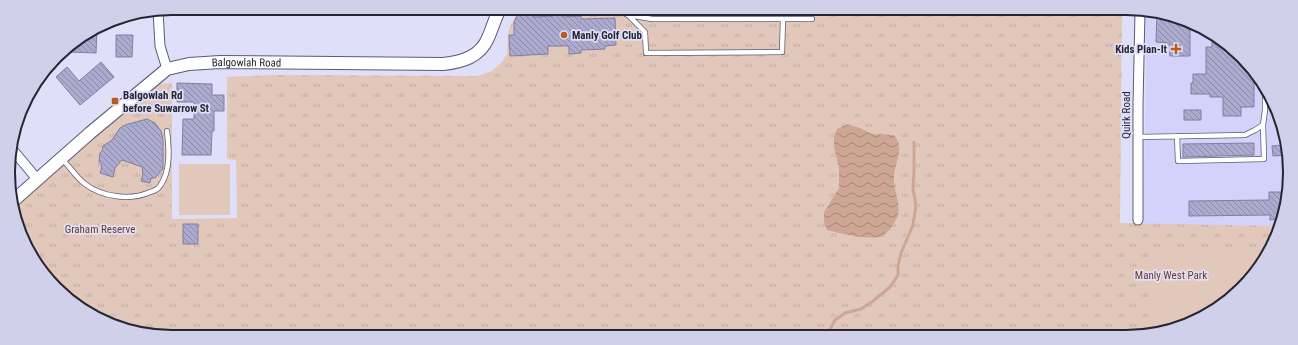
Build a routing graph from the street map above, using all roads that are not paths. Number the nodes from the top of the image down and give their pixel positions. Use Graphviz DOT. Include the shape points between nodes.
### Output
graph roads {
  1 [pos="158,15"];
  2 [pos="497,15"];
  3 [pos="628,15"];
  4 [pos="1140,15"];
  5 [pos="783,19"];
  6 [pos="812,19"];
  7 [pos="168,68"];
  8 [pos="1265,99"];
  9 [pos="1263,125"];
  10 [pos="167,131"];
  11 [pos="1177,136"];
  12 [pos="1138,137"];
  13 [pos="16,154"];
  14 [pos="61,158"];
  15 [pos="37,179"];
  16 [pos="17,197"];
  17 [pos="1138,220"];
  1 -- 7 [label="street" via="160,46"];
  2 -- 7 [label="street, Balgowlah Road" via="483,46 475,55 456,62 220,62"];
  3 -- 5 [label="lane" via="652,19"];
  3 -- 5 [label="lane" via="645,32 646,53 782,52"];
  4 -- 12 [label="street, Quirk Road"];
  5 -- 6 [label="lane"];
  7 -- 14 [label="street, Balgowlah Road"];
  8 -- 9 [label="lane"];
  9 -- 11 [label="lane" via="1245,135"];
  9 -- 11 [label="lane" via="1264,159 1178,160"];
  10 -- 14 [label="lane" via="169,153 163,181 157,189 146,194 125,197 95,189 86,185"];
  11 -- 12 [label="lane"];
  12 -- 17 [label="street, Quirk Road"];
  13 -- 15 [label="street"];
  14 -- 15 [label="street, Balgowlah Road"];
  15 -- 16 [label="street, Balgowlah Road"];
}
